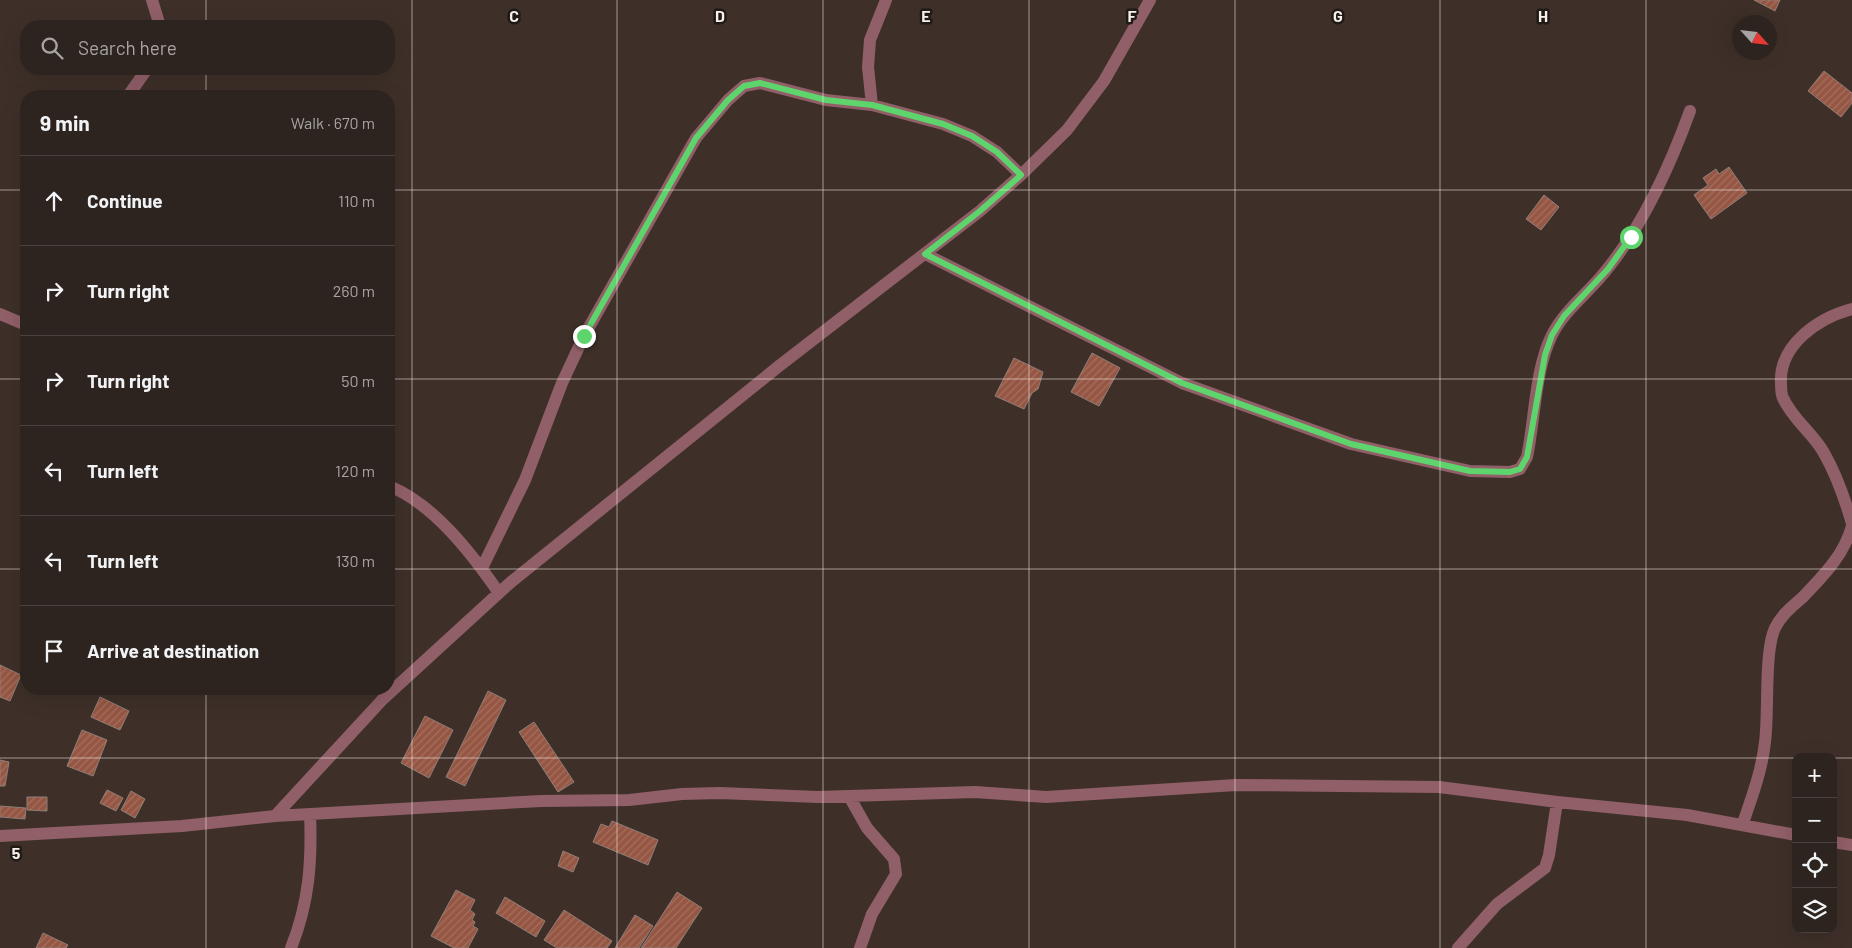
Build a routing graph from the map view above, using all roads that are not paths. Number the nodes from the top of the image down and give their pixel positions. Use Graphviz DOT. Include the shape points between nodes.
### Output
graph roads {
  1 [pos="152,0"];
  2 [pos="886,0"];
  3 [pos="1150,0"];
  4 [pos="158,20"];
  5 [pos="143,75"];
  6 [pos="132,90"];
  7 [pos="872,105"];
  8 [pos="1690,111"];
  9 [pos="1021,175"];
  10 [pos="925,254"];
  11 [pos="1852,309"];
  12 [pos="0,314"];
  13 [pos="20,322"];
  14 [pos="395,490"];
  15 [pos="1852,525"];
  16 [pos="482,568"];
  17 [pos="499,593"];
  18 [pos="395,688"];
  19 [pos="387,695"];
  20 [pos="850,796"];
  21 [pos="1557,802"];
  22 [pos="310,814"];
  23 [pos="275,816"];
  24 [pos="1744,823"];
  25 [pos="1792,834"];
  26 [pos="0,836"];
  27 [pos="1837,843"];
  28 [pos="1852,845"];
  29 [pos="291,948"];
  30 [pos="860,948"];
  31 [pos="1458,948"];
  1 -- 4 [label="street"];
  2 -- 7 [label="street" via="870,40 868,67"];
  3 -- 9 [label="street" via="1104,81 1068,130"];
  5 -- 6 [label="street"];
  7 -- 9 [label="street" via="943,124 972,136 997,152"];
  7 -- 16 [label="street" via="817,98 760,83 744,86 728,100 696,138 584,336 562,383 525,480"];
  8 -- 10 [label="street" via="1677,146 1631,237 1608,269 1564,316 1552,335 1545,355 1527,457 1520,469 1510,472 1470,471 1351,444 1264,414 1182,383"];
  9 -- 10 [label="street"];
  10 -- 17 [label="street" via="779,366"];
  11 -- 15 [label="street" via="1817,323 1794,344 1783,361 1781,376 1782,396 1792,416 1823,451 1840,485"];
  12 -- 13 [label="street"];
  14 -- 16 [label="street" via="430,511"];
  15 -- 24 [label="street" via="1847,544 1830,569 1786,612 1775,628 1770,655 1765,744"];
  16 -- 17 [label="street"];
  17 -- 18 [label="street"];
  19 -- 23 [label="street"];
  20 -- 21 [label="street" via="975,792 1046,797 1171,788 1334,785 1439,787"];
  20 -- 22 [label="street" via="691,794 629,800 541,801"];
  20 -- 30 [label="street" via="867,828 894,859 896,874 872,914"];
  21 -- 24 [label="street"];
  21 -- 31 [label="street" via="1545,868 1497,904"];
  22 -- 23 [label="street"];
  22 -- 29 [label="street" via="312,857 306,902"];
  23 -- 26 [label="street" via="182,826"];
  24 -- 25 [label="street"];
  27 -- 28 [label="street"];
}
